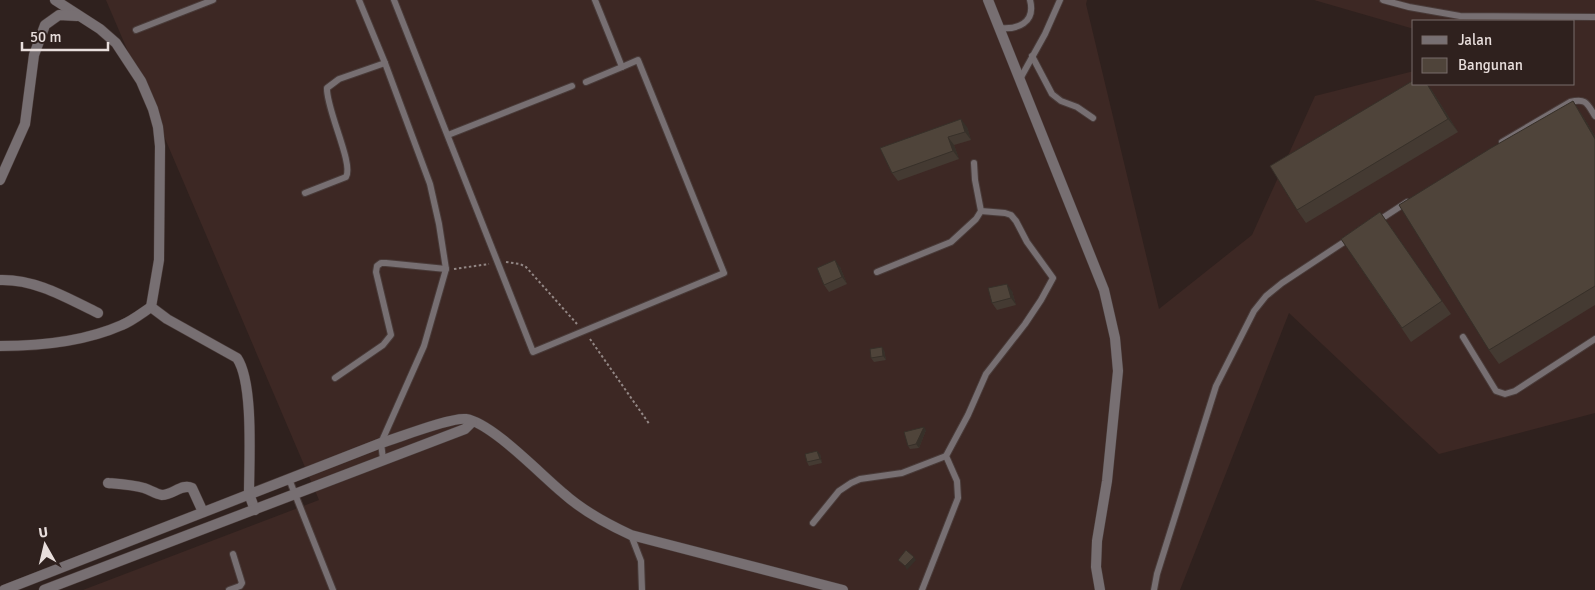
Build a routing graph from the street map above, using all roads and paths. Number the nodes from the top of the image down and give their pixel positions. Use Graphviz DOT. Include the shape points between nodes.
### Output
graph roads {
  1 [pos="55,0"];
  2 [pos="214,0"];
  3 [pos="359,0"];
  4 [pos="394,0"];
  5 [pos="595,0"];
  6 [pos="988,0"];
  7 [pos="1030,0"];
  8 [pos="1058,0"];
  9 [pos="1383,0"];
  10 [pos="78,16"];
  11 [pos="1595,17"];
  12 [pos="999,28"];
  13 [pos="136,30"];
  14 [pos="1032,56"];
  15 [pos="385,63"];
  16 [pos="622,67"];
  17 [pos="1020,80"];
  18 [pos="586,82"];
  19 [pos="572,86"];
  20 [pos="1595,116"];
  21 [pos="1093,118"];
  22 [pos="448,135"];
  23 [pos="1496,146"];
  24 [pos="974,163"];
  25 [pos="0,180"];
  26 [pos="305,193"];
  27 [pos="1415,197"];
  28 [pos="981,210"];
  29 [pos="1374,223"];
  30 [pos="1358,234"];
  31 [pos="499,263"];
  32 [pos="490,264"];
  33 [pos="446,269"];
  34 [pos="878,272"];
  35 [pos="0,280"];
  36 [pos="152,307"];
  37 [pos="98,313"];
  38 [pos="578,326"];
  39 [pos="584,333"];
  40 [pos="1463,337"];
  41 [pos="1595,339"];
  42 [pos="0,346"];
  43 [pos="334,378"];
  44 [pos="472,422"];
  45 [pos="650,425"];
  46 [pos="381,444"];
  47 [pos="946,456"];
  48 [pos="383,459"];
  49 [pos="289,479"];
  50 [pos="108,483"];
  51 [pos="249,494"];
  52 [pos="296,495"];
  53 [pos="255,510"];
  54 [pos="203,512"];
  55 [pos="813,523"];
  56 [pos="631,536"];
  57 [pos="233,554"];
  58 [pos="50,574"];
  59 [pos="28,586"];
  60 [pos="56,588"];
  61 [pos="4,590"];
  62 [pos="44,590"];
  63 [pos="229,590"];
  64 [pos="333,590"];
  65 [pos="642,590"];
  66 [pos="843,590"];
  67 [pos="922,590"];
  68 [pos="1100,590"];
  69 [pos="1154,590"];
  1 -- 10 [label="street"];
  2 -- 13 [label="lane"];
  3 -- 15 [label="lane"];
  4 -- 22 [label="lane"];
  5 -- 16 [label="lane"];
  6 -- 12 [label="street"];
  7 -- 12 [label="lane" via="1032,9 1022,26"];
  8 -- 14 [label="lane" via="1045,34"];
  9 -- 11 [label="lane" via="1460,16"];
  10 -- 25 [label="street" via="60,15 45,25 34,55 25,124"];
  10 -- 36 [label="street" via="116,43 141,81 158,127 159,260"];
  12 -- 17 [label="street"];
  14 -- 17 [label="lane"];
  14 -- 21 [label="lane" via="1052,94"];
  15 -- 26 [label="lane" via="339,79 327,88 348,173 346,177"];
  15 -- 33 [label="lane" via="430,184"];
  16 -- 18 [label="lane"];
  16 -- 22 [label="lane" via="638,60 724,273 534,352"];
  17 -- 68 [label="street" via="1104,290 1116,338 1118,371 1107,481 1097,541 1096,567"];
  19 -- 22 [label="lane"];
  20 -- 23 [label="lane" via="1584,102 1570,102"];
  24 -- 28 [label="lane"];
  27 -- 29 [label="lane"];
  28 -- 34 [label="lane" via="976,219 951,242"];
  28 -- 47 [label="lane" via="1011,215 1053,278 1025,324 986,374"];
  30 -- 69 [label="lane" via="1282,283 1254,312 1216,386"];
  31 -- 38 [label="path" via="526,267"];
  32 -- 33 [label="path"];
  33 -- 43 [label="lane" via="386,263 377,266 391,335 383,345"];
  33 -- 46 [label="lane" via="424,346"];
  35 -- 37 [label="street" via="33,284"];
  36 -- 42 [label="street" via="123,325 86,337"];
  36 -- 51 [label="street" via="237,358 242,366 247,393"];
  39 -- 45 [label="path"];
  40 -- 41 [label="lane" via="1496,391 1505,394 1515,391"];
  44 -- 46 [label="street" via="467,419 454,421"];
  44 -- 48 [label="street" via="465,429"];
  44 -- 56 [label="street" via="488,429 563,494 604,523"];
  46 -- 48 [label="lane"];
  46 -- 49 [label="street"];
  47 -- 55 [label="lane" via="902,473 851,483 839,491"];
  47 -- 67 [label="lane" via="957,480 958,498"];
  48 -- 52 [label="street"];
  49 -- 51 [label="street"];
  49 -- 52 [label="lane"];
  50 -- 54 [label="street" via="166,495 190,487"];
  51 -- 53 [label="street"];
  51 -- 54 [label="street"];
  52 -- 53 [label="street"];
  52 -- 64 [label="lane"];
  53 -- 60 [label="street"];
  54 -- 58 [label="street"];
  56 -- 65 [label="lane" via="641,561"];
  56 -- 66 [label="street"];
  57 -- 63 [label="lane" via="242,583"];
  58 -- 59 [label="street"];
  58 -- 60 [label="lane"];
  59 -- 61 [label="street"];
  60 -- 62 [label="street"];
}
